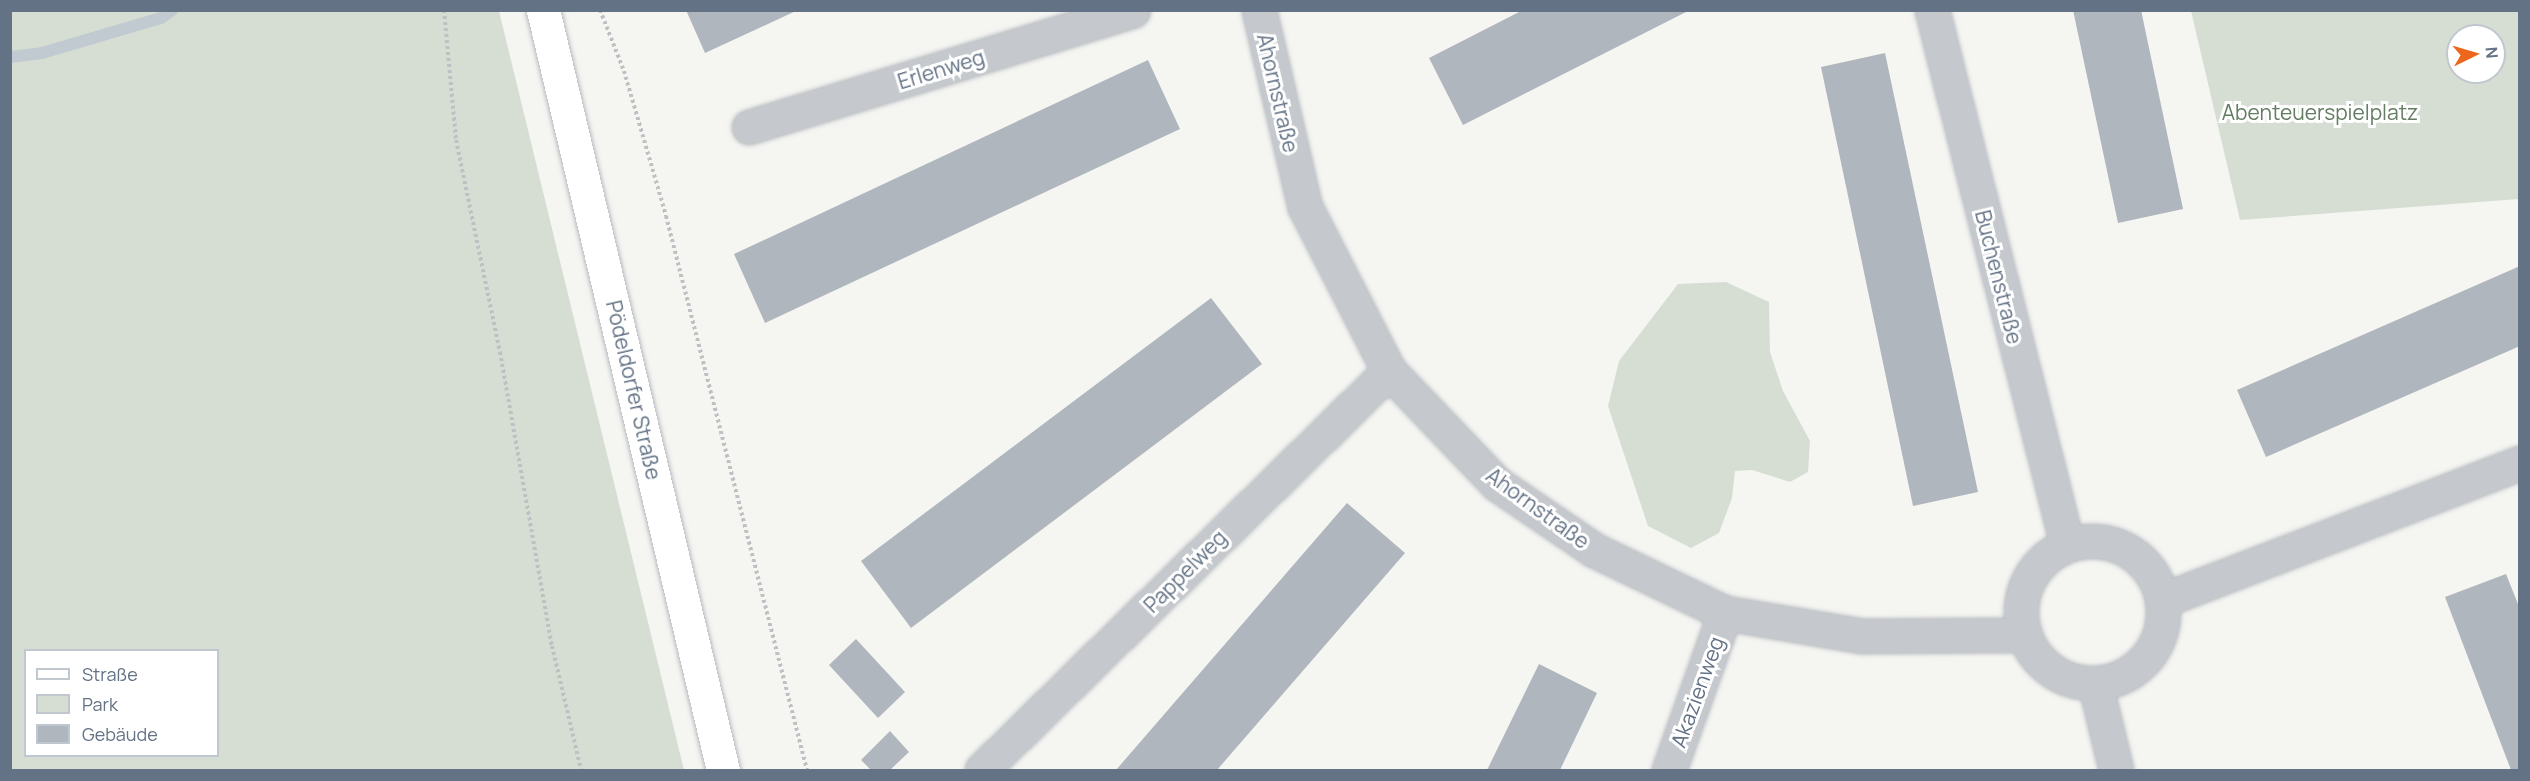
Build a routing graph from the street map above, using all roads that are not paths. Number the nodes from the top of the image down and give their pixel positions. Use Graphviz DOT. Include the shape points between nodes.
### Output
graph roads {
  1 [pos="543,10"];
  2 [pos="1133,10"];
  3 [pos="1259,10"];
  4 [pos="1932,10"];
  5 [pos="749,127"];
  6 [pos="1389,370"];
  7 [pos="2520,463"];
  8 [pos="2067,544"];
  9 [pos="2163,600"];
  10 [pos="1725,613"];
  11 [pos="2025,635"];
  12 [pos="2095,683"];
  13 [pos="723,771"];
  14 [pos="982,771"];
  15 [pos="1669,771"];
  16 [pos="2116,771"];
  1 -- 13 [label="main road, Pödeldorfer Straße"];
  2 -- 5 [label="street, Erlenweg"];
  3 -- 6 [label="street, Ahornstraße" via="1305,207"];
  4 -- 8 [label="street, Buchenstraße"];
  6 -- 10 [label="street, Ahornstraße" via="1497,484 1594,550"];
  6 -- 14 [label="street, Pappelweg"];
  7 -- 9 [label="street"];
  8 -- 9 [label="street" via="2092,540 2116,544 2154,576"];
  8 -- 11 [label="street" via="2046,556 2028,579 2022,596"];
  9 -- 12 [label="street" via="2157,642 2142,663 2120,677"];
  10 -- 11 [label="street, Ahornstraße" via="1863,636"];
  10 -- 15 [label="street, Akazienweg"];
  11 -- 12 [label="street" via="2036,656 2055,672"];
  12 -- 16 [label="street"];
}
